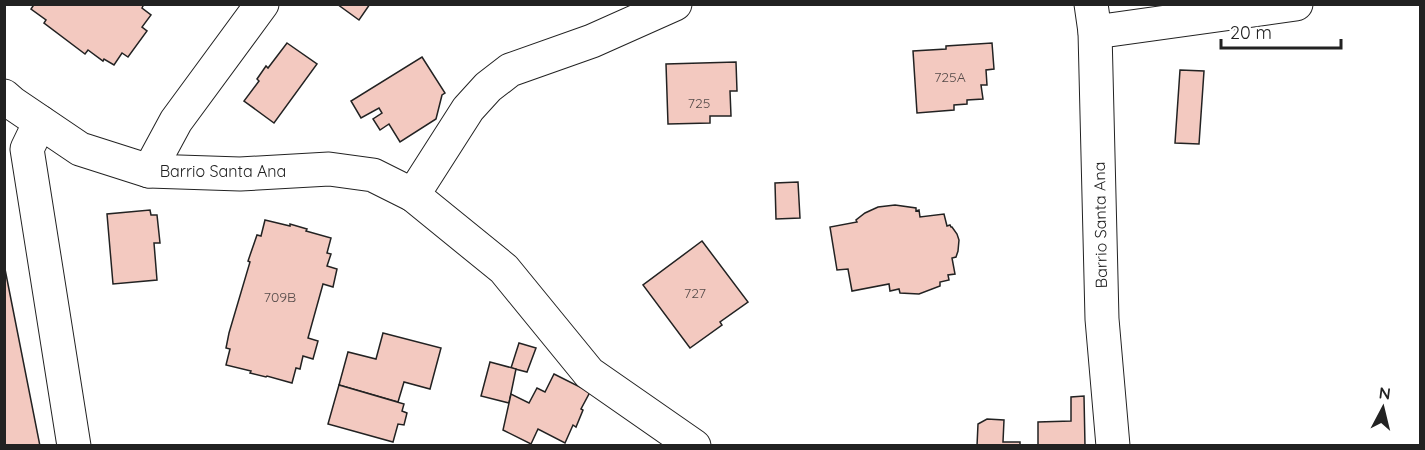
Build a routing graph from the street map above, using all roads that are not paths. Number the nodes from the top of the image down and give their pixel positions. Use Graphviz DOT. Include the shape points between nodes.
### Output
graph roads {
  1 [pos="262,4"];
  2 [pos="675,4"];
  3 [pos="1296,4"];
  4 [pos="1093,18"];
  5 [pos="4,96"];
  6 [pos="40,122"];
  7 [pos="149,171"];
  8 [pos="413,195"];
  9 [pos="74,446"];
  10 [pos="694,446"];
  11 [pos="1113,446"];
  1 -- 7 [label="street" via="176,121"];
  2 -- 8 [label="street" via="592,41 510,70 468,109"];
  3 -- 4 [label="street"];
  4 -- 11 [label="street, Barrio Santa Ana" via="1102,319"];
  5 -- 6 [label="street, Barrio Santa Ana"];
  6 -- 7 [label="street, Barrio Santa Ana" via="80,149"];
  6 -- 9 [label="street" via="27,149"];
  7 -- 8 [label="street, Barrio Santa Ana" via="240,174 330,169 372,175"];
  8 -- 10 [label="street, Barrio Santa Ana" via="504,269 589,373"];
}
